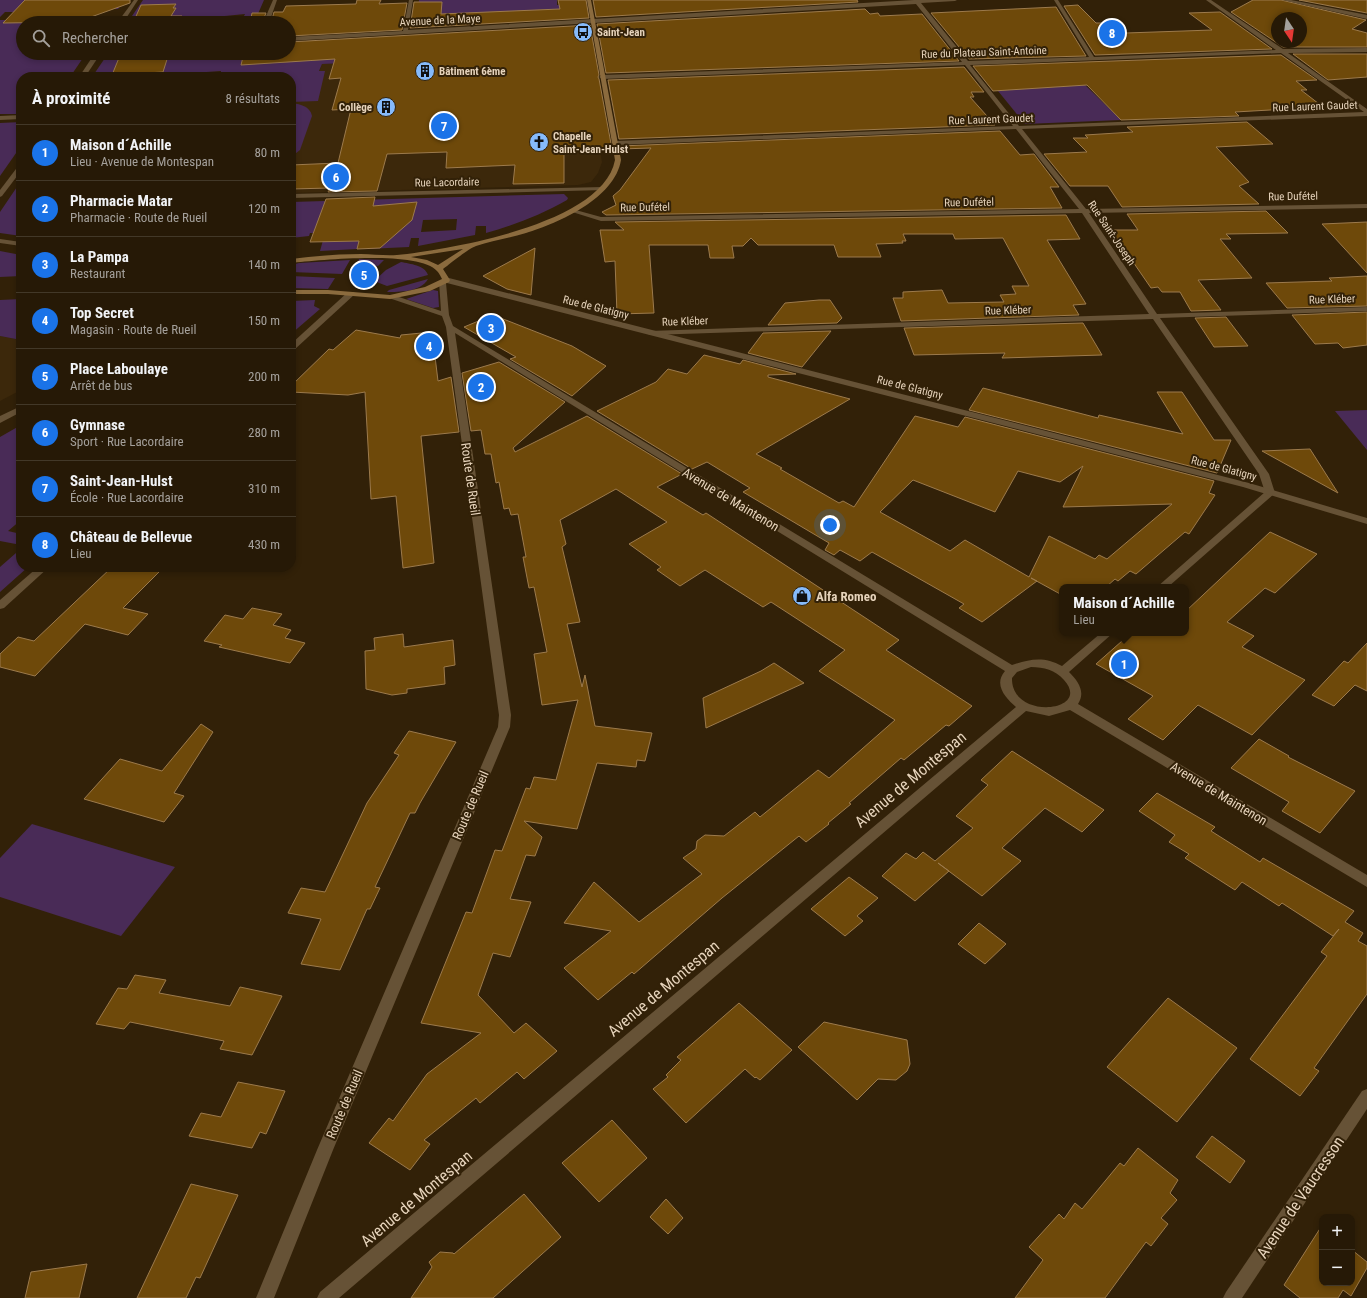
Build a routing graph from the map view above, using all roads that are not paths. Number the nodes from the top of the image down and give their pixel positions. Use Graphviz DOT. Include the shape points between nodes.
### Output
graph roads {
  1 [pos="136,0"];
  2 [pos="275,0"];
  3 [pos="411,0"];
  4 [pos="589,0"];
  5 [pos="955,0"];
  6 [pos="1056,0"];
  7 [pos="1208,0"];
  8 [pos="1284,0"];
  9 [pos="917,1"];
  10 [pos="125,16"];
  11 [pos="269,16"];
  12 [pos="1367,17"];
  13 [pos="592,21"];
  14 [pos="405,32"];
  15 [pos="296,39"];
  16 [pos="1367,50"];
  17 [pos="1282,51"];
  18 [pos="1092,58"];
  19 [pos="93,60"];
  20 [pos="966,63"];
  21 [pos="85,72"];
  22 [pos="602,77"];
  23 [pos="1367,113"];
  24 [pos="16,117"];
  25 [pos="0,118"];
  26 [pos="1019,128"];
  27 [pos="616,143"];
  28 [pos="16,173"];
  29 [pos="603,188"];
  30 [pos="0,195"];
  31 [pos="296,196"];
  32 [pos="1367,206"];
  33 [pos="572,210"];
  34 [pos="1084,211"];
  35 [pos="0,241"];
  36 [pos="16,243"];
  37 [pos="474,245"];
  38 [pos="396,257"];
  39 [pos="307,258"];
  40 [pos="296,259"];
  41 [pos="439,268"];
  42 [pos="444,282"];
  43 [pos="296,292"];
  44 [pos="351,294"];
  45 [pos="390,297"];
  46 [pos="1367,309"];
  47 [pos="445,315"];
  48 [pos="1154,315"];
  49 [pos="450,327"];
  50 [pos="650,333"];
  51 [pos="296,344"];
  52 [pos="16,412"];
  53 [pos="0,420"];
  54 [pos="1270,493"];
  55 [pos="1367,521"];
  56 [pos="38,572"];
  57 [pos="1165,584"];
  58 [pos="0,606"];
  59 [pos="1104,636"];
  60 [pos="1011,670"];
  61 [pos="1062,672"];
  62 [pos="1071,705"];
  63 [pos="1024,707"];
  64 [pos="1367,882"];
  65 [pos="1367,1096"];
  66 [pos="265,1298"];
  67 [pos="326,1298"];
  68 [pos="1232,1298"];
  1 -- 10 [label="street"];
  2 -- 11 [label="street"];
  3 -- 14 [label="street"];
  4 -- 13 [label="main road"];
  5 -- 9 [label="street, Avenue de la Maye"];
  6 -- 18 [label="street"];
  7 -- 17 [label="street"];
  8 -- 12 [label="street"];
  9 -- 13 [label="street, Avenue de la Maye"];
  9 -- 20 [label="street, Rue Saint-Joseph"];
  13 -- 14 [label="street, Avenue de la Maye"];
  13 -- 22 [label="main road"];
  14 -- 15 [label="street, Avenue de la Maye"];
  16 -- 17 [label="street, Rue du Plateau Saint-Antoine"];
  17 -- 18 [label="street, Rue du Plateau Saint-Antoine"];
  17 -- 23 [label="street"];
  18 -- 20 [label="street, Rue du Plateau Saint-Antoine"];
  19 -- 21 [label="street"];
  20 -- 22 [label="street, Rue du Plateau Saint-Antoine"];
  20 -- 26 [label="street, Rue Saint-Joseph"];
  22 -- 27 [label="main road"];
  23 -- 26 [label="street, Rue Laurent Gaudet"];
  24 -- 25 [label="street"];
  26 -- 27 [label="street, Rue Laurent Gaudet"];
  26 -- 34 [label="street, Rue Saint-Joseph"];
  27 -- 29 [label="main road" via="617,170 612,180"];
  28 -- 30 [label="street"];
  29 -- 31 [label="street, Rue Lacordaire"];
  29 -- 33 [label="main road"];
  32 -- 34 [label="street, Rue Dufétel"];
  33 -- 34 [label="street, Rue Dufétel" via="601,219"];
  33 -- 37 [label="main road" via="526,231"];
  34 -- 48 [label="street, Rue Saint-Joseph"];
  35 -- 36 [label="street"];
  37 -- 38 [label="main road"];
  37 -- 41 [label="main road"];
  38 -- 39 [label="main road"];
  38 -- 41 [label="main road" via="412,259"];
  39 -- 40 [label="street"];
  41 -- 42 [label="main road" via="446,275"];
  42 -- 45 [label="main road" via="427,289"];
  42 -- 47 [label="street, Route de Rueil"];
  42 -- 50 [label="street, Rue de Glatigny"];
  43 -- 44 [label="main road"];
  44 -- 45 [label="main road"];
  44 -- 51 [label="street"];
  45 -- 47 [label="street"];
  46 -- 48 [label="street, Rue Kléber"];
  47 -- 49 [label="street, Route de Rueil"];
  48 -- 50 [label="street, Rue Kléber"];
  48 -- 54 [label="street, Rue Saint-Joseph" via="1264,474"];
  49 -- 60 [label="street, Avenue de Maintenon"];
  49 -- 66 [label="street, Route de Rueil" via="505,715 504,726"];
  50 -- 54 [label="street, Rue de Glatigny"];
  52 -- 53 [label="street"];
  54 -- 55 [label="street, Rue de Glatigny"];
  54 -- 57 [label="street"];
  56 -- 58 [label="street"];
  59 -- 61 [label="street"];
  60 -- 61 [label="street" via="1025,664 1041,664 1052,666"];
  60 -- 63 [label="street" via="1006,676 1005,684 1014,700"];
  61 -- 62 [label="street" via="1074,684 1076,692"];
  62 -- 63 [label="street" via="1055,712"];
  62 -- 64 [label="street, Avenue de Maintenon"];
  63 -- 67 [label="street, Avenue de Montespan"];
  65 -- 68 [label="street, Avenue de Vaucresson"];
}
